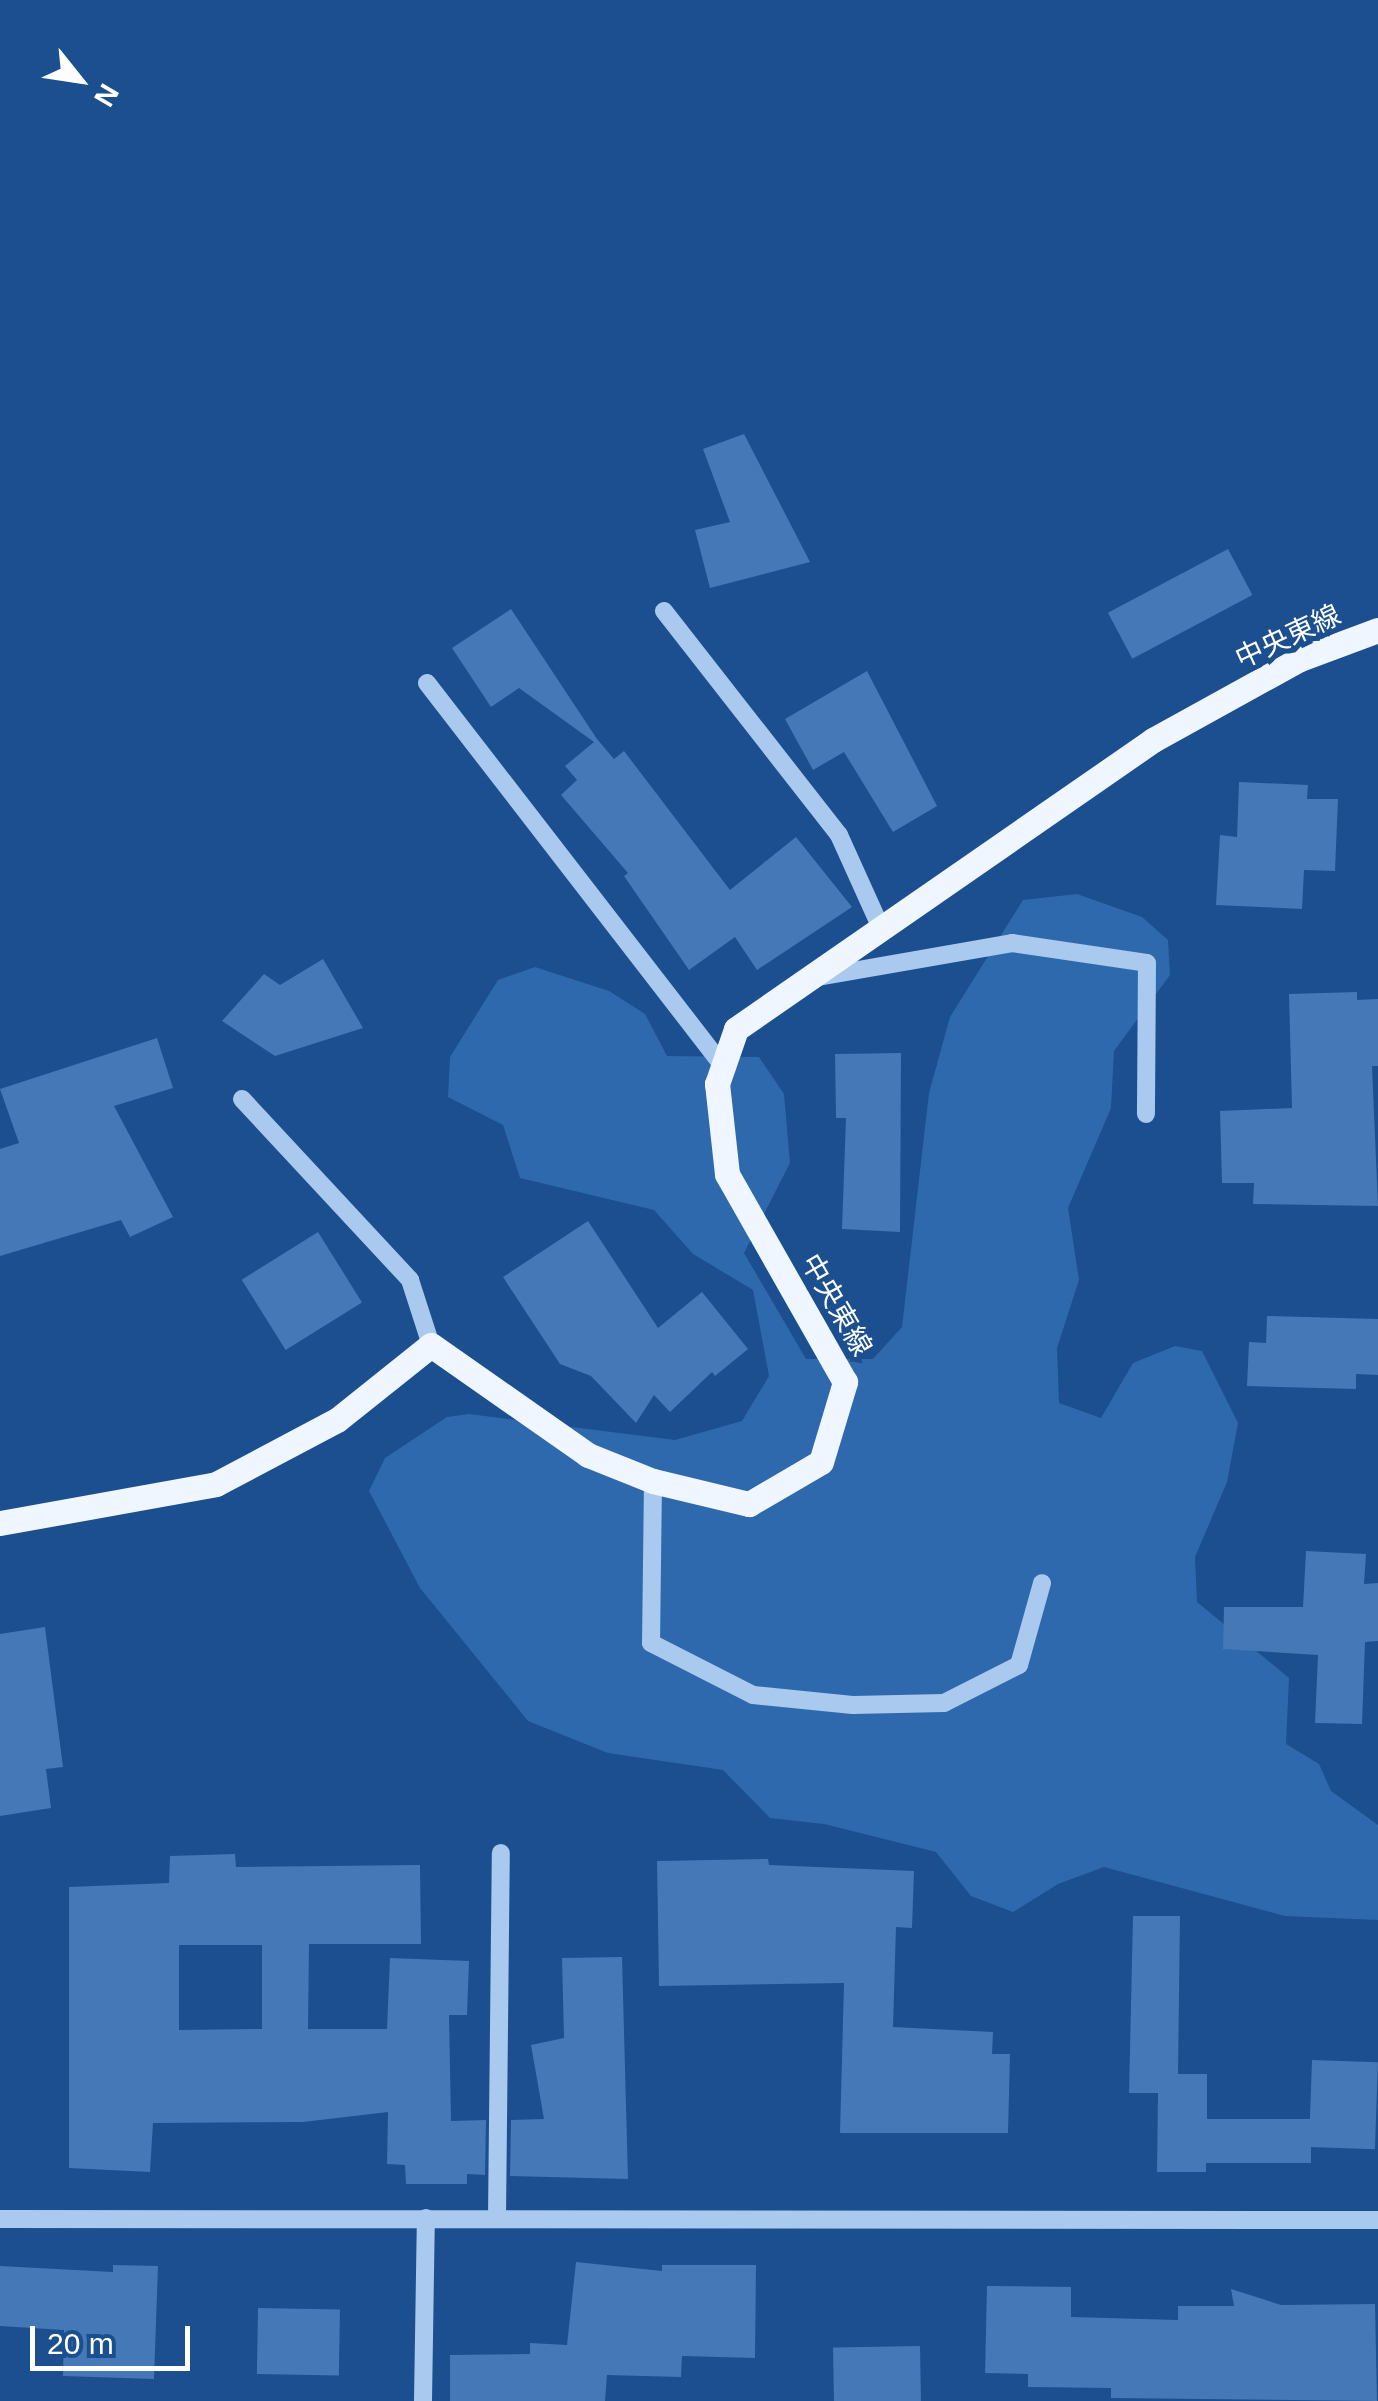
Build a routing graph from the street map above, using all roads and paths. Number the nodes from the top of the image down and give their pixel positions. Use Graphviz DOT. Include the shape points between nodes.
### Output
graph roads {
  1 [pos="664,611"];
  2 [pos="1378,630"];
  3 [pos="427,683"];
  4 [pos="881,928"];
  5 [pos="810,978"];
  6 [pos="723,1066"];
  7 [pos="242,1099"];
  8 [pos="1146,1114"];
  9 [pos="431,1346"];
  10 [pos="653,1481"];
  11 [pos="0,1523"];
  12 [pos="1042,1583"];
  13 [pos="501,1853"];
  14 [pos="426,2218"];
  15 [pos="497,2218"];
  16 [pos="0,2219"];
  17 [pos="1378,2220"];
  18 [pos="423,2401"];
  1 -- 4 [label="street" via="839,834"];
  2 -- 4 [label="main road, 中央東線" via="1300,660 1152,740"];
  3 -- 6 [label="street"];
  4 -- 5 [label="main road, 中央東線"];
  5 -- 6 [label="main road, 中央東線" via="736,1029"];
  5 -- 8 [label="street" via="1012,943 1147,963"];
  6 -- 10 [label="main road, 中央東線" via="717,1084 727,1174 845,1382 822,1462 749,1504"];
  7 -- 9 [label="street" via="410,1280"];
  9 -- 10 [label="main road, 中央東線" via="588,1455"];
  9 -- 11 [label="main road" via="337,1420 216,1484"];
  10 -- 12 [label="street" via="651,1643 753,1695 853,1705 944,1703 1020,1666"];
  13 -- 15 [label="street"];
  14 -- 15 [label="street"];
  14 -- 16 [label="street"];
  14 -- 18 [label="street"];
  15 -- 17 [label="street"];
}
